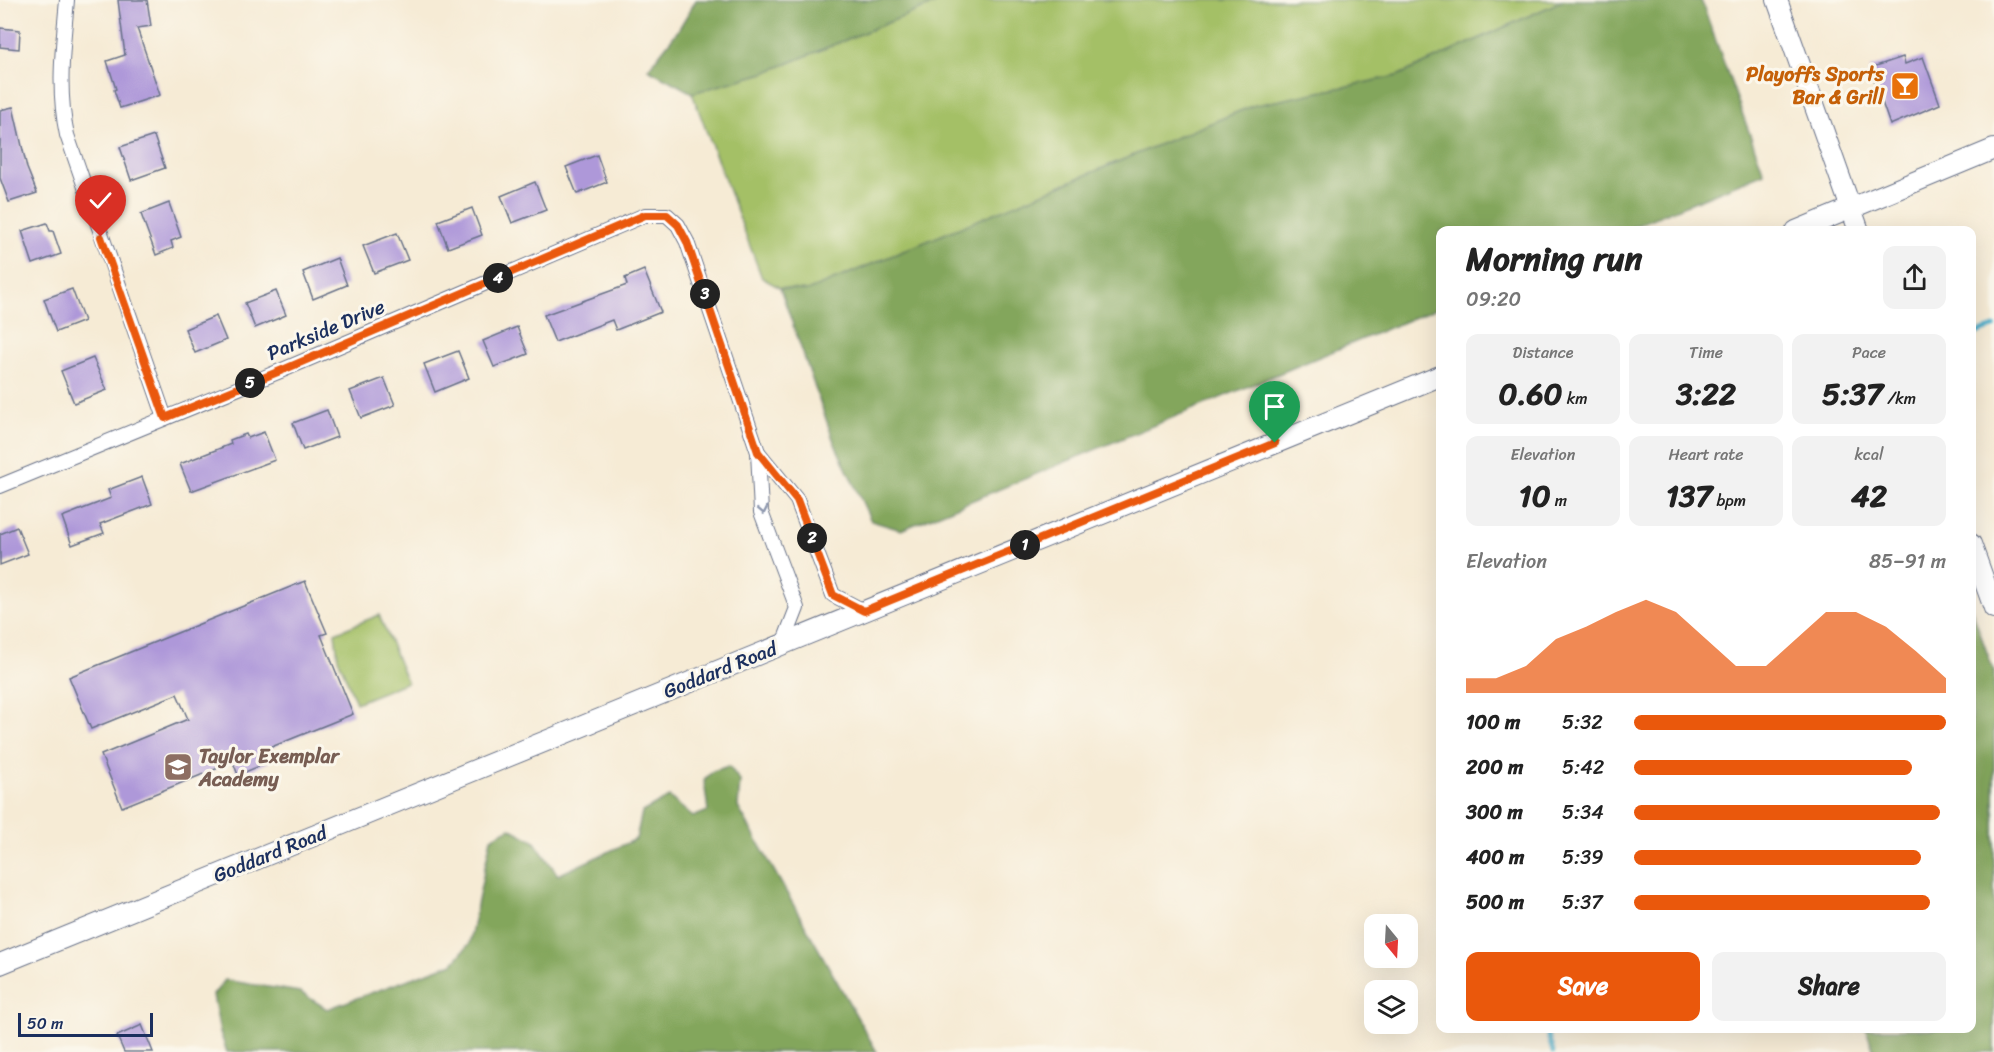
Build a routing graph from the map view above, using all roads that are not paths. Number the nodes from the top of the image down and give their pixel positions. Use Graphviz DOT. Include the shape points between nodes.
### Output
graph roads {
  1 [pos="67,0"];
  2 [pos="1777,0"];
  3 [pos="1994,149"];
  4 [pos="1851,208"];
  5 [pos="1808,226"];
  6 [pos="1857,226"];
  7 [pos="1436,378"];
  8 [pos="165,418"];
  9 [pos="758,452"];
  10 [pos="0,486"];
  11 [pos="1976,558"];
  12 [pos="1994,608"];
  13 [pos="864,611"];
  14 [pos="783,644"];
  15 [pos="0,964"];
  1 -- 8 [label="street" via="60,80 67,135"];
  2 -- 4 [label="main road"];
  3 -- 4 [label="main road"];
  4 -- 5 [label="main road"];
  4 -- 6 [label="main road"];
  7 -- 13 [label="main road, Goddard Road"];
  8 -- 9 [label="street, Parkside Drive" via="645,215 667,215 687,242"];
  8 -- 10 [label="street, Parkside Drive"];
  9 -- 13 [label="street" via="797,500 833,595"];
  9 -- 14 [label="street, one-way" via="761,512 798,608"];
  11 -- 12 [label="main road"];
  13 -- 14 [label="main road, Goddard Road"];
  14 -- 15 [label="main road, Goddard Road"];
}
